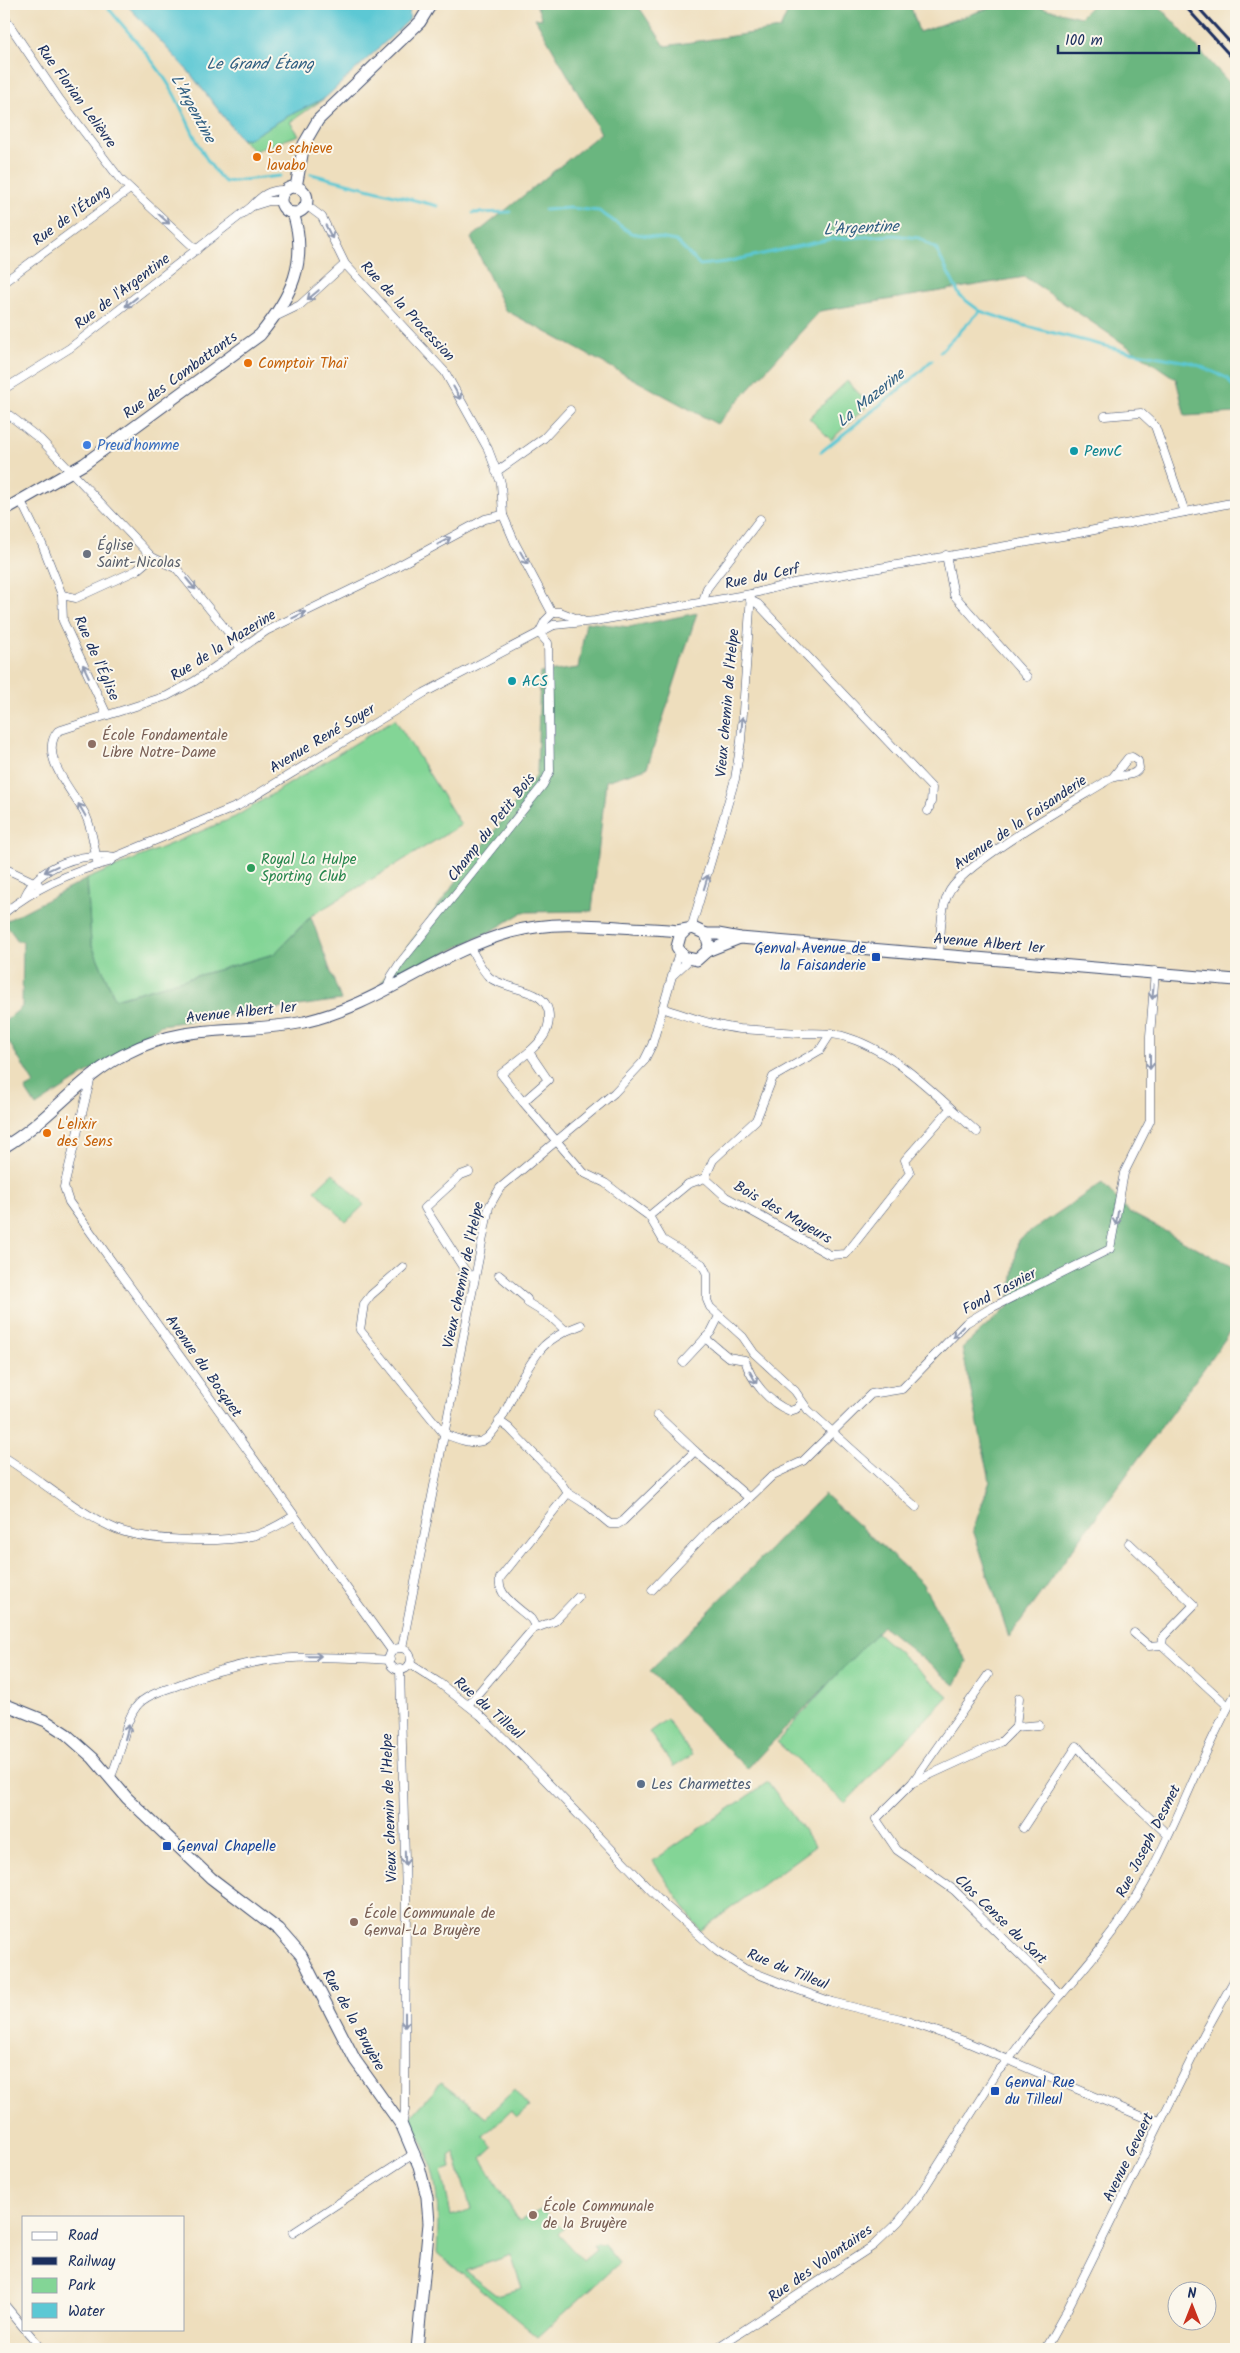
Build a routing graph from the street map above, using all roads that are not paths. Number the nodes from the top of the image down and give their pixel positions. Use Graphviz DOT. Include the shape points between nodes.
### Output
graph roads {
  1 [pos="431,4"];
  2 [pos="4,16"];
  3 [pos="130,189"];
  4 [pos="287,193"];
  5 [pos="306,205"];
  6 [pos="251,207"];
  7 [pos="293,213"];
  8 [pos="197,250"];
  9 [pos="346,264"];
  10 [pos="4,282"];
  11 [pos="275,317"];
  12 [pos="4,389"];
  13 [pos="4,410"];
  14 [pos="570,410"];
  15 [pos="1105,416"];
  16 [pos="71,472"];
  17 [pos="496,472"];
  18 [pos="21,501"];
  19 [pos="1236,502"];
  20 [pos="4,510"];
  21 [pos="1186,512"];
  22 [pos="503,515"];
  23 [pos="760,519"];
  24 [pos="946,555"];
  25 [pos="152,557"];
  26 [pos="62,595"];
  27 [pos="750,597"];
  28 [pos="703,602"];
  29 [pos="551,615"];
  30 [pos="565,615"];
  31 [pos="583,622"];
  32 [pos="564,624"];
  33 [pos="554,625"];
  34 [pos="539,633"];
  35 [pos="241,648"];
  36 [pos="1027,677"];
  37 [pos="107,715"];
  38 [pos="1113,777"];
  39 [pos="928,812"];
  40 [pos="96,856"];
  41 [pos="115,857"];
  42 [pos="98,865"];
  43 [pos="4,868"];
  44 [pos="35,881"];
  45 [pos="42,887"];
  46 [pos="25,896"];
  47 [pos="4,913"];
  48 [pos="648,929"];
  49 [pos="689,930"];
  50 [pos="706,934"];
  51 [pos="740,938"];
  52 [pos="678,947"];
  53 [pos="470,948"];
  54 [pos="708,951"];
  55 [pos="939,954"];
  56 [pos="689,960"];
  57 [pos="1155,972"];
  58 [pos="673,975"];
  59 [pos="1236,980"];
  60 [pos="387,989"];
  61 [pos="662,1008"];
  62 [pos="831,1033"];
  63 [pos="529,1052"];
  64 [pos="91,1077"];
  65 [pos="523,1102"];
  66 [pos="950,1108"];
  67 [pos="977,1132"];
  68 [pos="555,1141"];
  69 [pos="4,1147"];
  70 [pos="469,1172"];
  71 [pos="705,1178"];
  72 [pos="648,1216"];
  73 [pos="403,1267"];
  74 [pos="498,1275"];
  75 [pos="474,1278"];
  76 [pos="719,1316"];
  77 [pos="581,1325"];
  78 [pos="566,1332"];
  79 [pos="705,1338"];
  80 [pos="753,1350"];
  81 [pos="745,1360"];
  82 [pos="683,1362"];
  83 [pos="802,1403"];
  84 [pos="657,1415"];
  85 [pos="499,1421"];
  86 [pos="833,1432"];
  87 [pos="444,1434"];
  88 [pos="696,1451"];
  89 [pos="4,1457"];
  90 [pos="568,1493"];
  91 [pos="749,1498"];
  92 [pos="916,1507"];
  93 [pos="294,1516"];
  94 [pos="1129,1542"];
  95 [pos="652,1590"];
  96 [pos="578,1596"];
  97 [pos="533,1628"];
  98 [pos="1134,1633"];
  99 [pos="1162,1645"];
  100 [pos="402,1648"];
  101 [pos="391,1656"];
  102 [pos="410,1664"];
  103 [pos="400,1669"];
  104 [pos="988,1675"];
  105 [pos="1236,1693"];
  106 [pos="1020,1698"];
  107 [pos="4,1704"];
  108 [pos="468,1705"];
  109 [pos="1228,1706"];
  110 [pos="4,1712"];
  111 [pos="1039,1725"];
  112 [pos="1016,1727"];
  113 [pos="110,1778"];
  114 [pos="912,1783"];
  115 [pos="1023,1828"];
  116 [pos="1168,1836"];
  117 [pos="1236,1977"];
  118 [pos="1061,1995"];
  119 [pos="1009,2060"];
  120 [pos="1161,2121"];
  121 [pos="402,2126"];
  122 [pos="415,2153"];
  123 [pos="293,2233"];
  124 [pos="4,2304"];
  125 [pos="22,2326"];
  126 [pos="26,2330"];
  127 [pos="42,2349"];
  128 [pos="417,2349"];
  129 [pos="716,2349"];
  130 [pos="1045,2349"];
  1 -- 4 [label="main road" via="420,22 318,120 304,144"];
  2 -- 3 [label="street, Rue Florian Lelièvre" via="60,100"];
  3 -- 8 [label="street, Rue de l'Étang, one-way"];
  3 -- 10 [label="street, Rue de l'Étang"];
  4 -- 5 [label="main road" via="305,194"];
  4 -- 6 [label="street, Rue de l'Argentine"];
  4 -- 6 [label="street, Rue de l'Argentine" via="276,190 264,195"];
  4 -- 7 [label="main road" via="284,209"];
  5 -- 7 [label="main road"];
  5 -- 9 [label="street, one-way" via="322,217"];
  6 -- 8 [label="street, Rue de l'Argentine"];
  7 -- 11 [label="main road, Rue des Combattants" via="299,249 295,277"];
  8 -- 12 [label="street, Rue de l'Argentine, one-way" via="70,348"];
  9 -- 11 [label="street, Rue de la Procession, one-way" via="307,300"];
  9 -- 17 [label="street, Rue de la Procession, one-way" via="446,372 488,449"];
  11 -- 16 [label="main road, Rue des Combattants" via="260,335"];
  13 -- 16 [label="street" via="41,440"];
  14 -- 17 [label="street" via="544,438"];
  15 -- 21 [label="street" via="1141,414 1155,426"];
  16 -- 18 [label="main road, Rue des Combattants"];
  16 -- 25 [label="street"];
  17 -- 22 [label="street, Rue de la Procession"];
  18 -- 20 [label="main road, Rue des Combattants"];
  18 -- 26 [label="street, Rue de l'Église"];
  19 -- 21 [label="street, Rue du Cerf"];
  21 -- 24 [label="street, Rue du Cerf"];
  22 -- 29 [label="street, one-way"];
  35 -- 22 [label="street, Rue de la Mazerine, one-way" via="266,631 381,575 485,519"];
  23 -- 28 [label="street" via="707,588"];
  24 -- 27 [label="street, Rue du Cerf" via="793,583"];
  24 -- 36 [label="street" via="954,595"];
  25 -- 26 [label="street" via="136,570 76,598"];
  25 -- 35 [label="street, one-way" via="177,569"];
  37 -- 26 [label="street, Rue de l'Église, one-way" via="63,621"];
  27 -- 28 [label="street, Rue du Cerf"];
  27 -- 39 [label="street, Rue du Cerf" via="928,784 932,793"];
  49 -- 27 [label="street, Vieux chemin de l'Helpe, one-way" via="735,779 741,741"];
  28 -- 31 [label="street, Rue du Cerf"];
  29 -- 30 [label="street" via="558,611"];
  29 -- 33 [label="street"];
  29 -- 34 [label="street, Avenue René Soyer"];
  30 -- 31 [label="street"];
  30 -- 32 [label="street"];
  31 -- 32 [label="street, Rue du Cerf"];
  32 -- 33 [label="street, Rue du Cerf"];
  33 -- 34 [label="street, Avenue René Soyer"];
  34 -- 41 [label="street, Avenue René Soyer" via="424,693 238,806"];
  34 -- 60 [label="street, Champ du Petit Bois" via="548,642 550,771 543,785 400,964"];
  35 -- 37 [label="street, Rue de la Mazerine" via="195,682 167,696"];
  40 -- 37 [label="street, Rue de la Mazerine, one-way" via="86,816 51,756 50,747 58,731"];
  38 -- 55 [label="street, Avenue de la Faisanderie" via="971,867 955,882 944,906"];
  40 -- 41 [label="street, Avenue René Soyer"];
  40 -- 42 [label="street, Rue de la Mazerine"];
  40 -- 44 [label="street, Avenue René Soyer, one-way" via="77,859 46,871"];
  41 -- 42 [label="street, Avenue René Soyer"];
  42 -- 45 [label="street, Avenue René Soyer"];
  43 -- 44 [label="street"];
  44 -- 45 [label="street"];
  44 -- 46 [label="street, Avenue René Soyer"];
  45 -- 46 [label="street, Avenue René Soyer"];
  46 -- 47 [label="street, Avenue René Soyer"];
  48 -- 49 [label="main road, Avenue Albert 1er"];
  48 -- 52 [label="main road, Avenue Albert 1er" via="666,934"];
  48 -- 53 [label="main road, Avenue Albert 1er" via="564,924 545,926 512,932"];
  49 -- 50 [label="main road, Avenue Albert 1er"];
  49 -- 52 [label="main road"];
  50 -- 51 [label="main road, Avenue Albert 1er"];
  50 -- 54 [label="main road"];
  51 -- 54 [label="main road, Avenue Albert 1er"];
  51 -- 55 [label="main road, Avenue Albert 1er"];
  52 -- 56 [label="main road, Avenue Albert 1er"];
  52 -- 58 [label="street, Vieux chemin de l'Helpe"];
  53 -- 60 [label="main road, Avenue Albert 1er"];
  53 -- 63 [label="street" via="488,976 498,983 535,994 546,1003 549,1025 546,1036"];
  54 -- 56 [label="main road, Avenue Albert 1er" via="703,957"];
  55 -- 57 [label="main road, Avenue Albert 1er"];
  56 -- 58 [label="street, Vieux chemin de l'Helpe"];
  57 -- 59 [label="main road, Avenue Albert 1er"];
  57 -- 86 [label="street, Fond Tasnier, one-way" via="1150,1036 1150,1121 1124,1173 1110,1249 966,1322 902,1389 871,1394"];
  58 -- 61 [label="street, Vieux chemin de l'Helpe"];
  60 -- 64 [label="main road, Avenue Albert 1er" via="360,1004 304,1022 176,1034 126,1053"];
  61 -- 62 [label="street" via="737,1028"];
  61 -- 68 [label="street, Vieux chemin de l'Helpe" via="652,1045 635,1073"];
  62 -- 66 [label="street" via="870,1046 894,1061"];
  62 -- 71 [label="street" via="820,1050 773,1077 756,1120 712,1160"];
  63 -- 65 [label="street" via="548,1080"];
  63 -- 65 [label="street" via="501,1074"];
  64 -- 69 [label="main road, Avenue Albert 1er"];
  64 -- 93 [label="street, Avenue du Bosquet" via="64,1187 69,1202"];
  65 -- 68 [label="street"];
  66 -- 67 [label="street"];
  66 -- 71 [label="street, Bois des Mayeurs" via="905,1160 910,1173 846,1254 830,1255 726,1197"];
  68 -- 72 [label="street" via="584,1173 605,1183"];
  68 -- 75 [label="street, Vieux chemin de l'Helpe" via="493,1198"];
  70 -- 75 [label="street" via="461,1175 425,1208 466,1272"];
  71 -- 72 [label="street" via="688,1184"];
  72 -- 76 [label="street" via="663,1240 702,1264 708,1274 707,1300"];
  73 -- 87 [label="street" via="364,1304 360,1330"];
  74 -- 78 [label="street"];
  75 -- 87 [label="street, Vieux chemin de l'Helpe"];
  76 -- 79 [label="street"];
  76 -- 80 [label="street"];
  77 -- 78 [label="street"];
  78 -- 85 [label="street" via="542,1348"];
  79 -- 81 [label="street" via="728,1357"];
  79 -- 82 [label="street"];
  80 -- 81 [label="street"];
  80 -- 83 [label="street" via="795,1390"];
  81 -- 83 [label="street, one-way" via="753,1381 779,1405 790,1411"];
  83 -- 86 [label="street"];
  84 -- 88 [label="street"];
  85 -- 87 [label="street" via="483,1440 464,1441"];
  85 -- 90 [label="street" via="541,1461"];
  86 -- 91 [label="street, Fond Tasnier" via="803,1461 773,1474"];
  86 -- 92 [label="street"];
  87 -- 100 [label="street, Vieux chemin de l'Helpe"];
  88 -- 90 [label="street" via="618,1524 610,1524"];
  88 -- 91 [label="street"];
  89 -- 93 [label="street" via="80,1509 131,1533 163,1538 229,1540 264,1532"];
  90 -- 97 [label="street" via="500,1578 498,1585 502,1593 531,1619"];
  91 -- 95 [label="street, Fond Tasnier" via="716,1523"];
  93 -- 101 [label="street, Avenue du Bosquet"];
  94 -- 99 [label="street" via="1194,1605 1163,1637"];
  96 -- 97 [label="street" via="555,1620"];
  97 -- 108 [label="street"];
  98 -- 99 [label="street" via="1149,1646"];
  99 -- 109 [label="street"];
  100 -- 101 [label="street"];
  100 -- 102 [label="street" via="410,1654"];
  101 -- 103 [label="street" via="394,1667"];
  113 -- 101 [label="street, one-way" via="132,1713 138,1705 163,1691 212,1672 266,1659 319,1655"];
  102 -- 103 [label="street"];
  102 -- 108 [label="street, Rue du Tilleul"];
  103 -- 121 [label="street, Vieux chemin de l'Helpe, one-way" via="406,1898 405,2110"];
  104 -- 114 [label="street"];
  105 -- 109 [label="street, Rue Joseph Desmet"];
  106 -- 112 [label="street"];
  107 -- 113 [label="main road, Rue de la Bruyère" via="46,1721 66,1734"];
  108 -- 119 [label="street, Rue du Tilleul" via="524,1758 665,1905 717,1951 745,1969 796,1989 932,2029"];
  109 -- 116 [label="street, Rue Joseph Desmet"];
  110 -- 113 [label="main road, Rue de la Bruyère" via="45,1728"];
  111 -- 112 [label="street"];
  112 -- 114 [label="street" via="1001,1742"];
  113 -- 121 [label="main road, Rue de la Bruyère" via="210,1878 292,1942 355,2060"];
  114 -- 118 [label="street, Clos Cense du Sart" via="876,1819 878,1824 897,1850 954,1890"];
  115 -- 116 [label="street" via="1077,1746"];
  116 -- 118 [label="street, Rue Joseph Desmet" via="1116,1927"];
  117 -- 120 [label="street, Avenue Gevaert"];
  118 -- 119 [label="street, Rue Joseph Desmet"];
  119 -- 120 [label="street, Rue du Tilleul" via="1143,2117"];
  119 -- 129 [label="street, Rue des Volontaires" via="998,2071 919,2196 899,2221 873,2246"];
  120 -- 130 [label="street, Avenue Gevaert"];
  121 -- 122 [label="main road, Rue de la Bruyère"];
  122 -- 123 [label="street"];
  122 -- 128 [label="main road, Rue de la Bruyère" via="427,2197 429,2224"];
  124 -- 125 [label="street"];
  126 -- 127 [label="street"];
}
